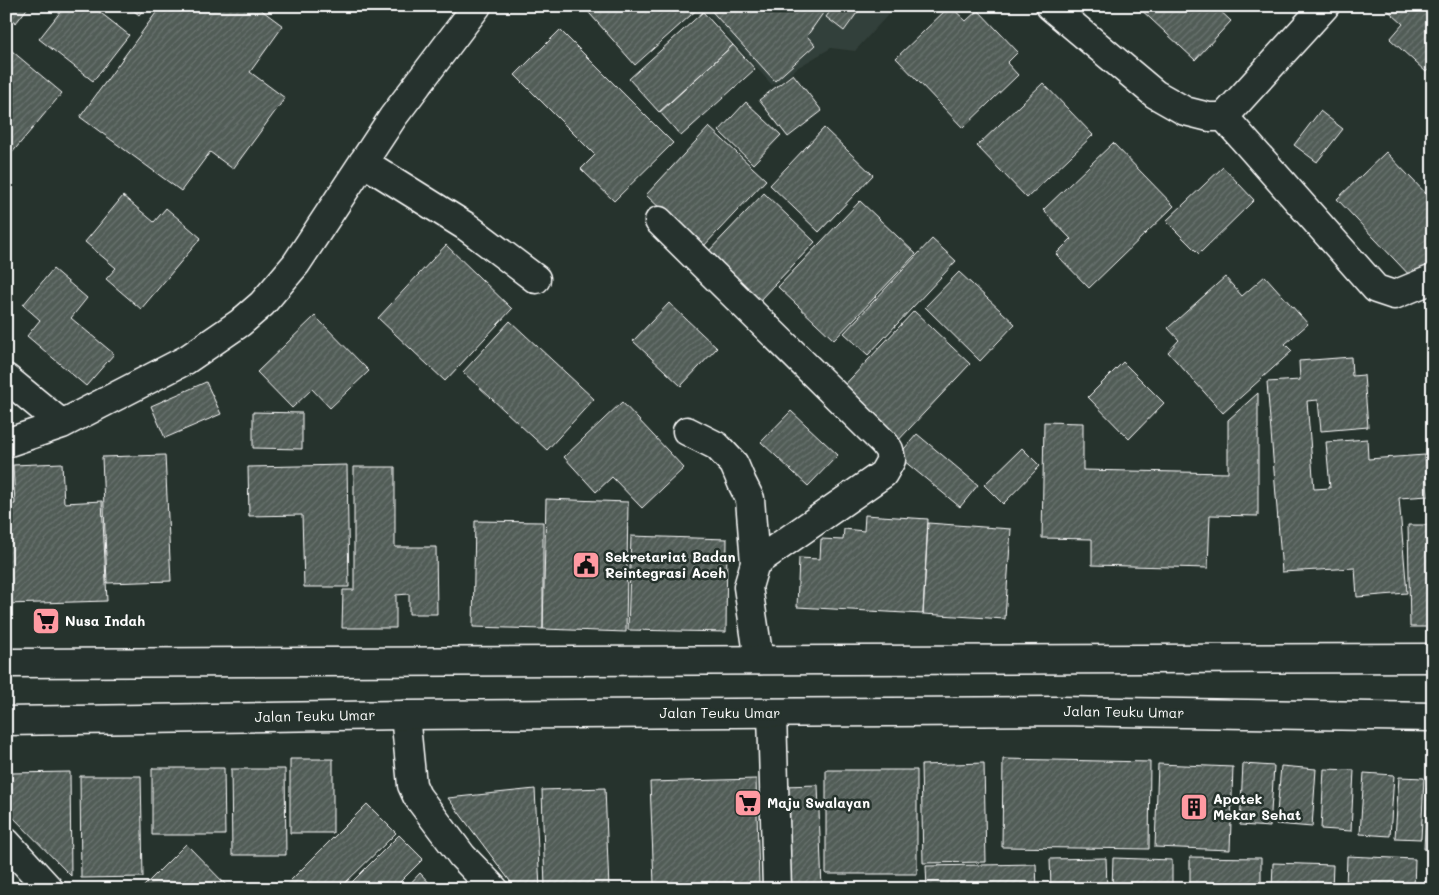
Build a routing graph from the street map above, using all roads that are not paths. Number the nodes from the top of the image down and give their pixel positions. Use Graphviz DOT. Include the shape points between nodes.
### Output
graph roads {
  1 [pos="477,6"];
  2 [pos="1050,6"];
  3 [pos="1325,6"];
  4 [pos="1224,117"];
  5 [pos="364,162"];
  6 [pos="659,221"];
  7 [pos="536,279"];
  8 [pos="1433,279"];
  9 [pos="6,378"];
  10 [pos="62,424"];
  11 [pos="687,431"];
  12 [pos="6,443"];
  13 [pos="755,563"];
  14 [pos="1433,658"];
  15 [pos="759,660"];
  16 [pos="6,663"];
  17 [pos="772,713"];
  18 [pos="404,715"];
  19 [pos="1433,718"];
  20 [pos="6,721"];
  21 [pos="6,842"];
  22 [pos="49,889"];
  23 [pos="494,889"];
  24 [pos="778,889"];
  1 -- 5 [label="main road"];
  2 -- 4 [label="main road" via="1155,94 1185,111"];
  3 -- 4 [label="main road"];
  4 -- 8 [label="main road" via="1376,289 1394,295"];
  5 -- 7 [label="main road" via="467,227"];
  5 -- 10 [label="main road" via="296,264 262,304 186,360"];
  6 -- 13 [label="main road" via="889,450 891,460 883,474"];
  9 -- 10 [label="main road"];
  10 -- 12 [label="main road"];
  11 -- 13 [label="main road" via="717,446 734,464 750,499"];
  13 -- 15 [label="main road" via="748,587"];
  14 -- 15 [label="main road"];
  15 -- 16 [label="main road"];
  17 -- 18 [label="main road, Jalan Teuku Umar"];
  17 -- 19 [label="main road, Jalan Teuku Umar" via="1058,711"];
  17 -- 24 [label="main road"];
  18 -- 20 [label="main road, Jalan Teuku Umar"];
  18 -- 23 [label="main road" via="412,785 417,796 462,856"];
  21 -- 22 [label="main road"];
}
